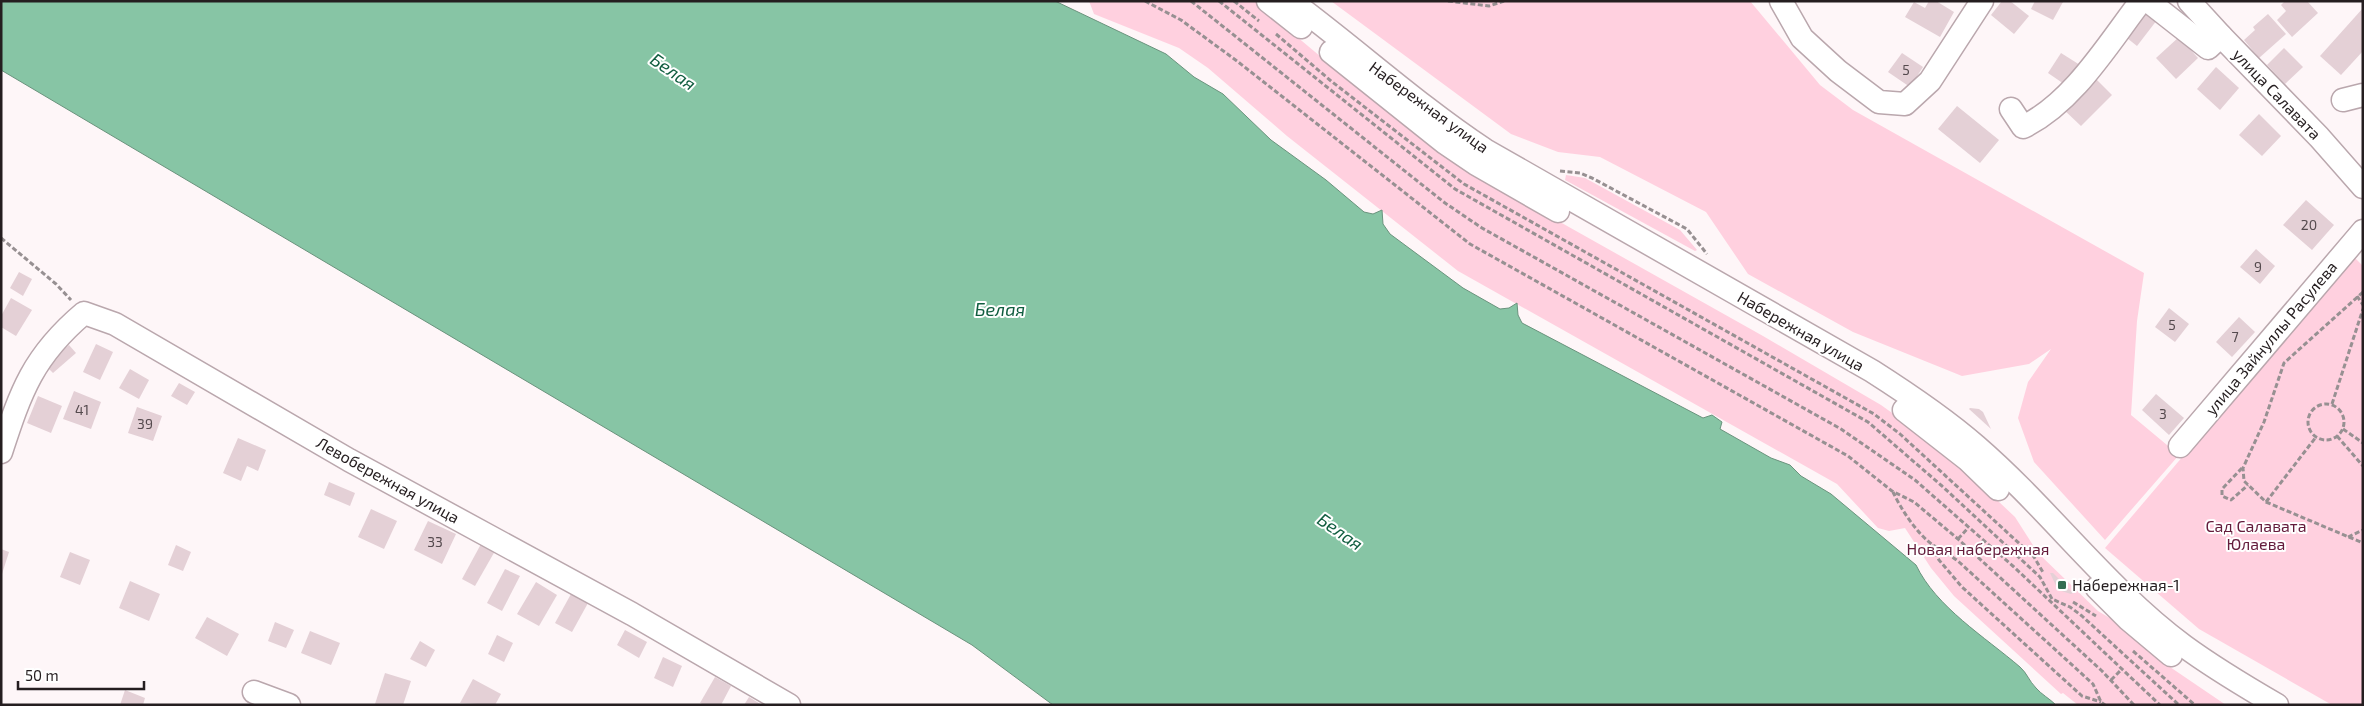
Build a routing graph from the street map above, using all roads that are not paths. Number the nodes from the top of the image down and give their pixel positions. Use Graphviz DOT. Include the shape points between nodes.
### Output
graph roads {
  1 [pos="1268,1"];
  2 [pos="1291,1"];
  3 [pos="1781,1"];
  4 [pos="1982,1"];
  5 [pos="2141,1"];
  6 [pos="2148,1"];
  7 [pos="2190,1"];
  8 [pos="2221,36"];
  9 [pos="2011,109"];
  10 [pos="2363,187"];
  11 [pos="2363,231"];
  12 [pos="5,422"];
  13 [pos="2180,446"];
  14 [pos="1,452"];
  15 [pos="254,692"];
  16 [pos="289,705"];
  17 [pos="789,705"];
  18 [pos="2246,705"];
  19 [pos="2277,705"];
  1 -- 18 [label="street, Набережная улица" via="1384,97 1476,164 1887,398 1968,460 2128,618 2175,658"];
  2 -- 19 [label="street, Набережная улица" via="1398,87 1485,150 1872,371 1923,405 1976,446 2110,579 2184,646"];
  3 -- 4 [label="street" via="1802,38 1838,71 1879,102 1905,104 1930,81"];
  5 -- 9 [label="street" via="2083,77 2039,119 2023,126"];
  6 -- 8 [label="street" via="2208,48"];
  7 -- 8 [label="street, улица Салавата"];
  8 -- 10 [label="street, улица Салавата"];
  11 -- 13 [label="street, улица Зайнуллы Расулева"];
  12 -- 14 [label="street"];
  12 -- 17 [label="street, Левобережная улица" via="38,361 62,331 84,313 115,324 350,460 623,609"];
  15 -- 16 [label="street"];
}
